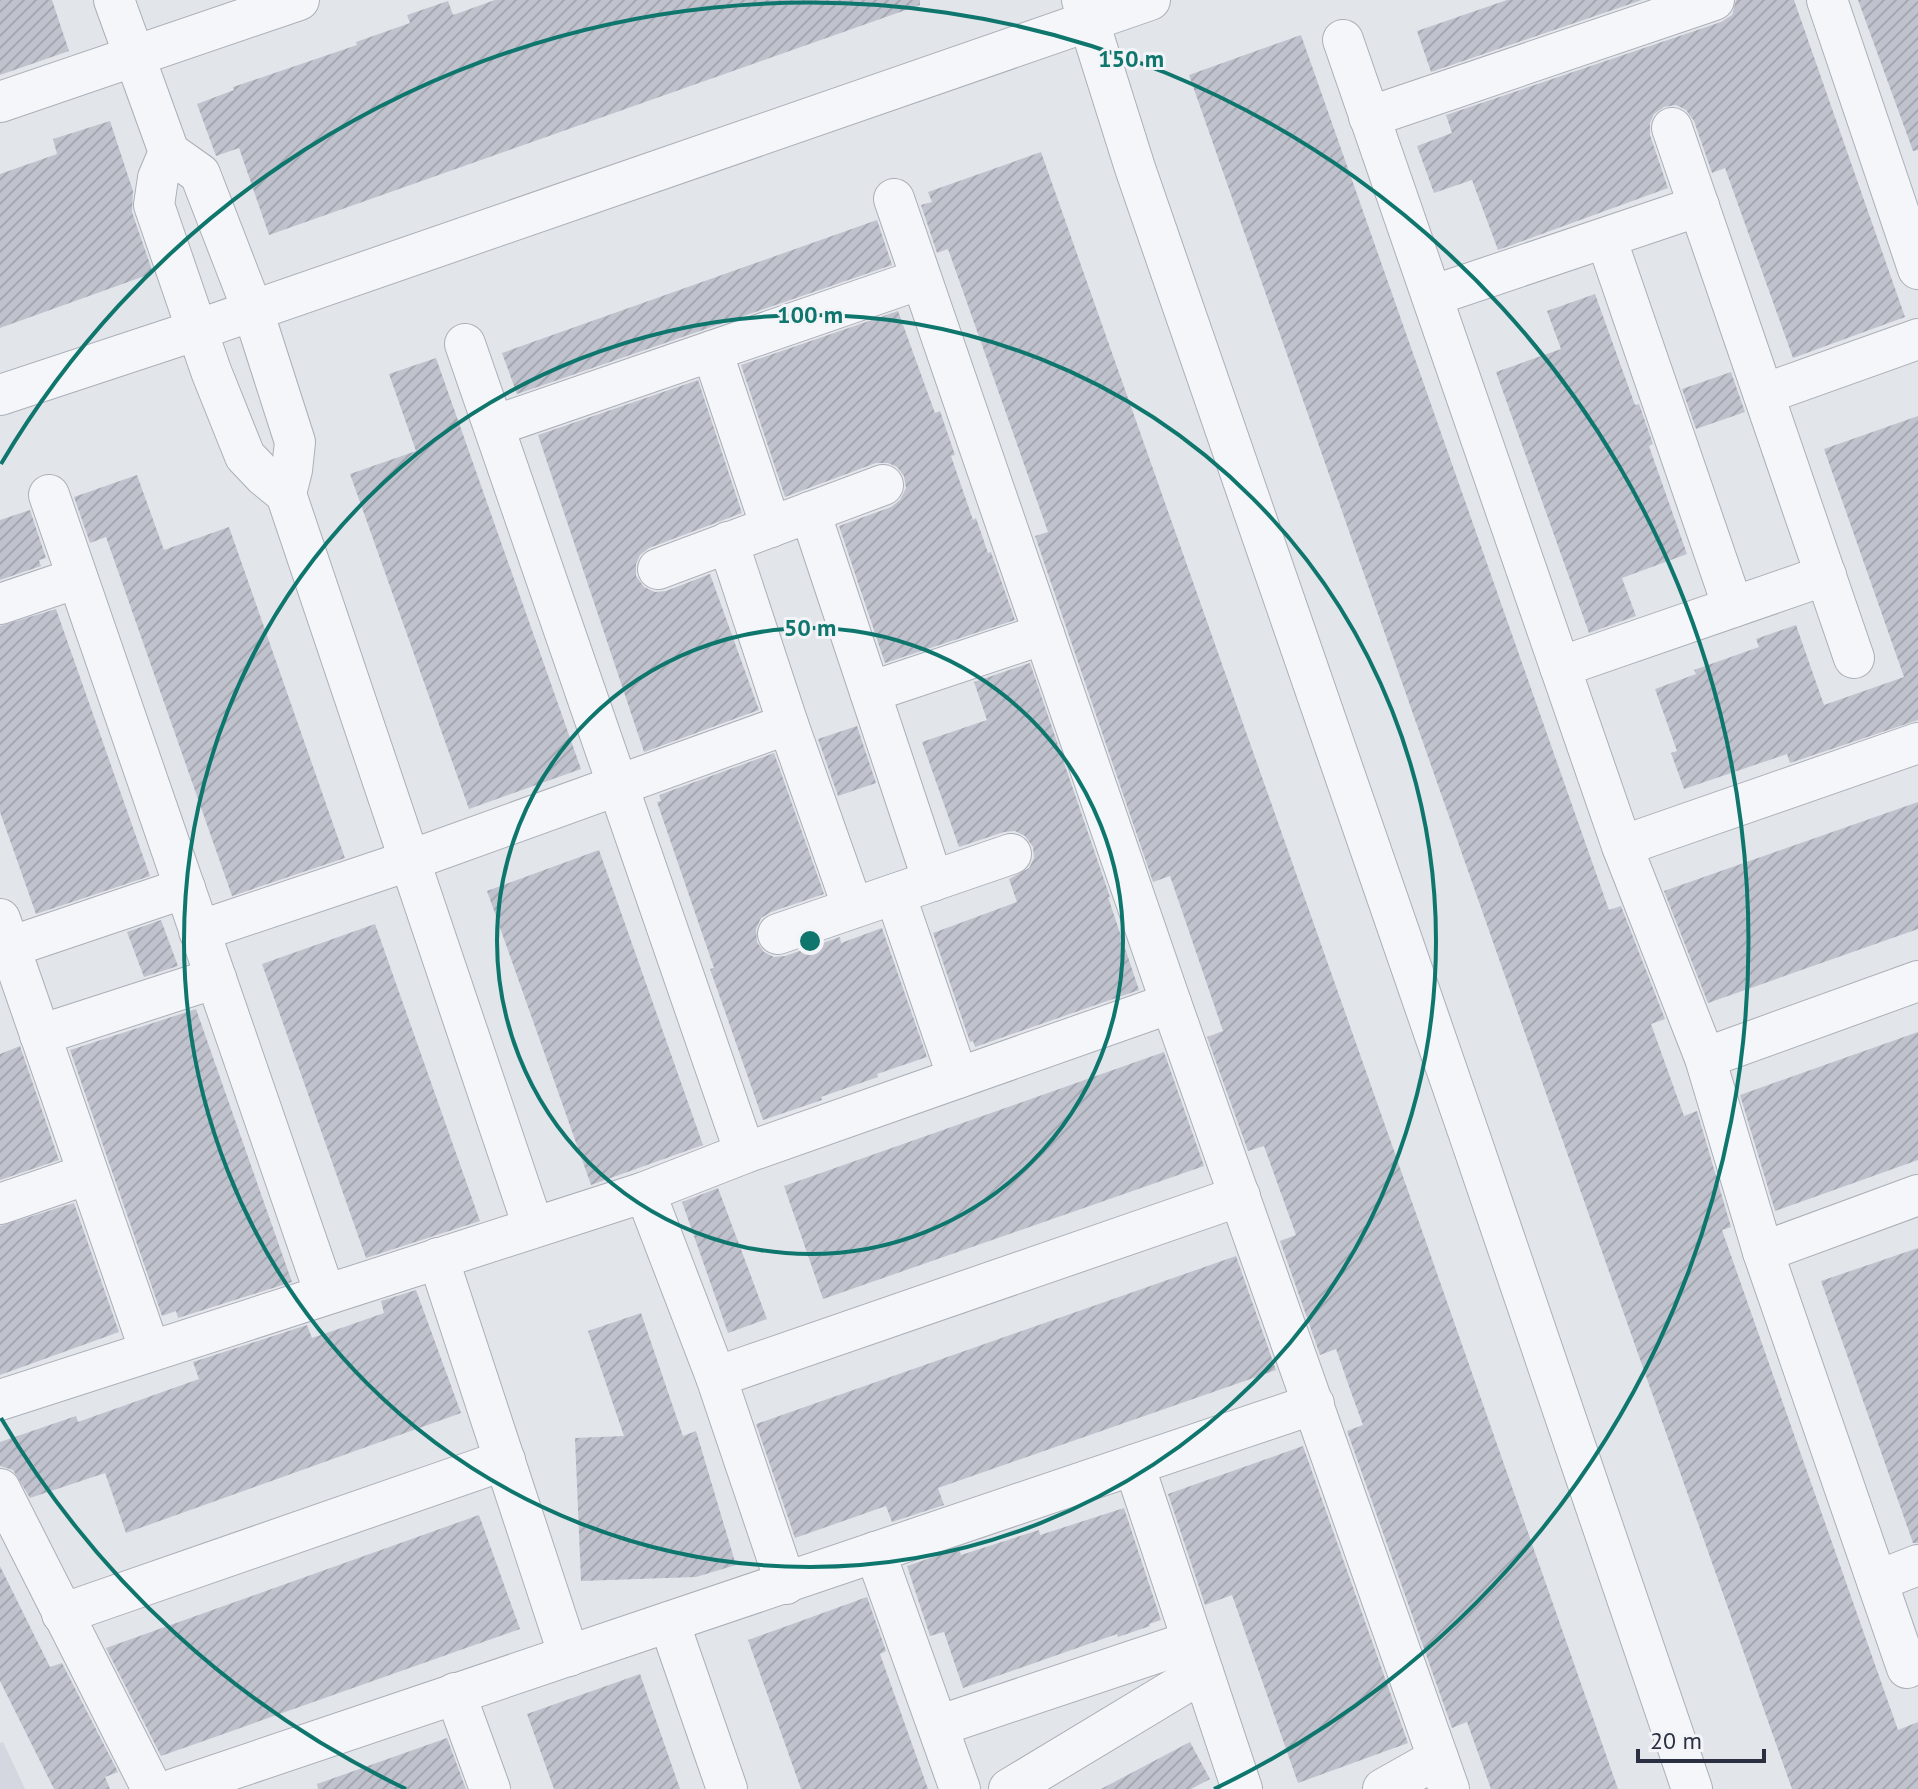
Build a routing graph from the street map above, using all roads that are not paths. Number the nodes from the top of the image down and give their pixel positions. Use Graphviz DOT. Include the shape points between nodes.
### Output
graph roads {
  1 [pos="114,0"];
  2 [pos="299,0"];
  3 [pos="1150,0"];
  4 [pos="1714,0"];
  5 [pos="1827,0"];
  6 [pos="1086,10"];
  7 [pos="1343,40"];
  8 [pos="133,55"];
  9 [pos="0,102"];
  10 [pos="1369,117"];
  11 [pos="1672,128"];
  12 [pos="169,152"];
  13 [pos="894,199"];
  14 [pos="1699,206"];
  15 [pos="1606,238"];
  16 [pos="1918,269"];
  17 [pos="921,279"];
  18 [pos="1432,296"];
  19 [pos="259,328"];
  20 [pos="197,330"];
  21 [pos="1918,339"];
  22 [pos="465,344"];
  23 [pos="712,351"];
  24 [pos="1764,394"];
  25 [pos="0,395"];
  26 [pos="494,426"];
  27 [pos="883,485"];
  28 [pos="286,494"];
  29 [pos="49,495"];
  30 [pos="810,512"];
  31 [pos="771,527"];
  32 [pos="728,542"];
  33 [pos="658,569"];
  34 [pos="1826,575"];
  35 [pos="77,578"];
  36 [pos="0,604"];
  37 [pos="1733,607"];
  38 [pos="1044,634"];
  39 [pos="1854,658"];
  40 [pos="1560,667"];
  41 [pos="870,692"];
  42 [pos="788,724"];
  43 [pos="1918,743"];
  44 [pos="618,787"];
  45 [pos="1622,846"];
  46 [pos="1011,854"];
  47 [pos="408,861"];
  48 [pos="933,881"];
  49 [pos="185,888"];
  50 [pos="895,894"];
  51 [pos="853,908"];
  52 [pos="199,931"];
  53 [pos="5,933"];
  54 [pos="778,934"];
  55 [pos="216,978"];
  56 [pos="1918,981"];
  57 [pos="12,995"];
  58 [pos="1171,1003"];
  59 [pos="40,1035"];
  60 [pos="1705,1058"];
  61 [pos="958,1078"];
  62 [pos="745,1153"];
  63 [pos="88,1174"];
  64 [pos="645,1192"];
  65 [pos="1918,1195"];
  66 [pos="1240,1196"];
  67 [pos="0,1204"];
  68 [pos="533,1226"];
  69 [pos="1763,1252"];
  70 [pos="438,1258"];
  71 [pos="325,1294"];
  72 [pos="150,1351"];
  73 [pos="716,1377"];
  74 [pos="0,1400"];
  75 [pos="1314,1404"];
  76 [pos="505,1460"];
  77 [pos="1134,1465"];
  78 [pos="0,1489"];
  79 [pos="875,1552"];
  80 [pos="1918,1565"];
  81 [pos="1877,1581"];
  82 [pos="786,1584"];
  83 [pos="62,1614"];
  84 [pos="669,1622"];
  85 [pos="569,1656"];
  86 [pos="1198,1656"];
  87 [pos="1907,1668"];
  88 [pos="455,1693"];
  89 [pos="938,1726"];
  90 [pos="1443,1774"];
  91 [pos="152,1789"];
  92 [pos="174,1789"];
  93 [pos="490,1789"];
  94 [pos="727,1789"];
  95 [pos="960,1789"];
  96 [pos="1009,1789"];
  97 [pos="1242,1789"];
  98 [pos="1383,1789"];
  99 [pos="1692,1789"];
  1 -- 8 [label="street"];
  2 -- 8 [label="street"];
  3 -- 6 [label="street"];
  4 -- 10 [label="street"];
  5 -- 16 [label="street"];
  6 -- 19 [label="street"];
  6 -- 99 [label="street" via="1135,168"];
  7 -- 10 [label="street"];
  8 -- 9 [label="street"];
  8 -- 12 [label="street"];
  10 -- 18 [label="street"];
  11 -- 14 [label="street"];
  12 -- 19 [label="street" via="200,174"];
  12 -- 20 [label="street" via="154,205"];
  13 -- 17 [label="street"];
  14 -- 15 [label="street"];
  14 -- 24 [label="street"];
  15 -- 18 [label="street"];
  15 -- 37 [label="street"];
  17 -- 23 [label="street"];
  17 -- 38 [label="street"];
  18 -- 40 [label="street"];
  19 -- 20 [label="street"];
  19 -- 28 [label="street" via="295,442"];
  20 -- 25 [label="street"];
  20 -- 28 [label="street" via="245,456"];
  21 -- 24 [label="street"];
  22 -- 26 [label="street"];
  23 -- 26 [label="street"];
  23 -- 31 [label="street"];
  24 -- 34 [label="street"];
  26 -- 44 [label="street"];
  27 -- 30 [label="street"];
  28 -- 47 [label="street"];
  29 -- 35 [label="street"];
  30 -- 31 [label="street"];
  30 -- 41 [label="street"];
  31 -- 32 [label="street"];
  32 -- 33 [label="street"];
  32 -- 42 [label="street"];
  34 -- 37 [label="street"];
  34 -- 39 [label="street"];
  35 -- 36 [label="street"];
  35 -- 49 [label="street"];
  37 -- 40 [label="street"];
  38 -- 41 [label="street"];
  38 -- 58 [label="street"];
  40 -- 45 [label="street"];
  41 -- 48 [label="street"];
  42 -- 44 [label="street"];
  42 -- 51 [label="street"];
  43 -- 45 [label="street"];
  44 -- 47 [label="street"];
  44 -- 62 [label="street"];
  45 -- 60 [label="street"];
  46 -- 48 [label="street"];
  47 -- 52 [label="street"];
  47 -- 68 [label="street"];
  48 -- 50 [label="street"];
  49 -- 52 [label="street"];
  49 -- 53 [label="street"];
  50 -- 51 [label="street"];
  50 -- 61 [label="street"];
  51 -- 54 [label="street"];
  52 -- 55 [label="street"];
  53 -- 57 [label="street"];
  55 -- 59 [label="street"];
  55 -- 71 [label="street"];
  56 -- 60 [label="street"];
  57 -- 59 [label="street"];
  58 -- 61 [label="street"];
  58 -- 66 [label="street"];
  59 -- 63 [label="street"];
  60 -- 69 [label="street"];
  61 -- 62 [label="street"];
  62 -- 64 [label="street"];
  63 -- 67 [label="street"];
  63 -- 72 [label="street"];
  64 -- 68 [label="street"];
  64 -- 73 [label="street"];
  65 -- 69 [label="street"];
  66 -- 73 [label="street"];
  66 -- 75 [label="street"];
  68 -- 70 [label="street"];
  69 -- 81 [label="street"];
  70 -- 71 [label="street"];
  70 -- 76 [label="street"];
  71 -- 72 [label="street"];
  72 -- 74 [label="street"];
  73 -- 82 [label="street"];
  75 -- 77 [label="street"];
  75 -- 90 [label="street"];
  76 -- 83 [label="street"];
  76 -- 85 [label="street"];
  77 -- 79 [label="street"];
  77 -- 86 [label="street"];
  78 -- 83 [label="street"];
  79 -- 82 [label="street"];
  79 -- 89 [label="street"];
  80 -- 81 [label="street"];
  81 -- 87 [label="street"];
  82 -- 84 [label="street"];
  83 -- 91 [label="street"];
  84 -- 85 [label="street"];
  84 -- 94 [label="street"];
  85 -- 88 [label="street"];
  86 -- 89 [label="street"];
  86 -- 96 [label="street"];
  86 -- 97 [label="street"];
  88 -- 92 [label="street"];
  88 -- 93 [label="street"];
  89 -- 95 [label="street"];
  90 -- 98 [label="street"];
}
